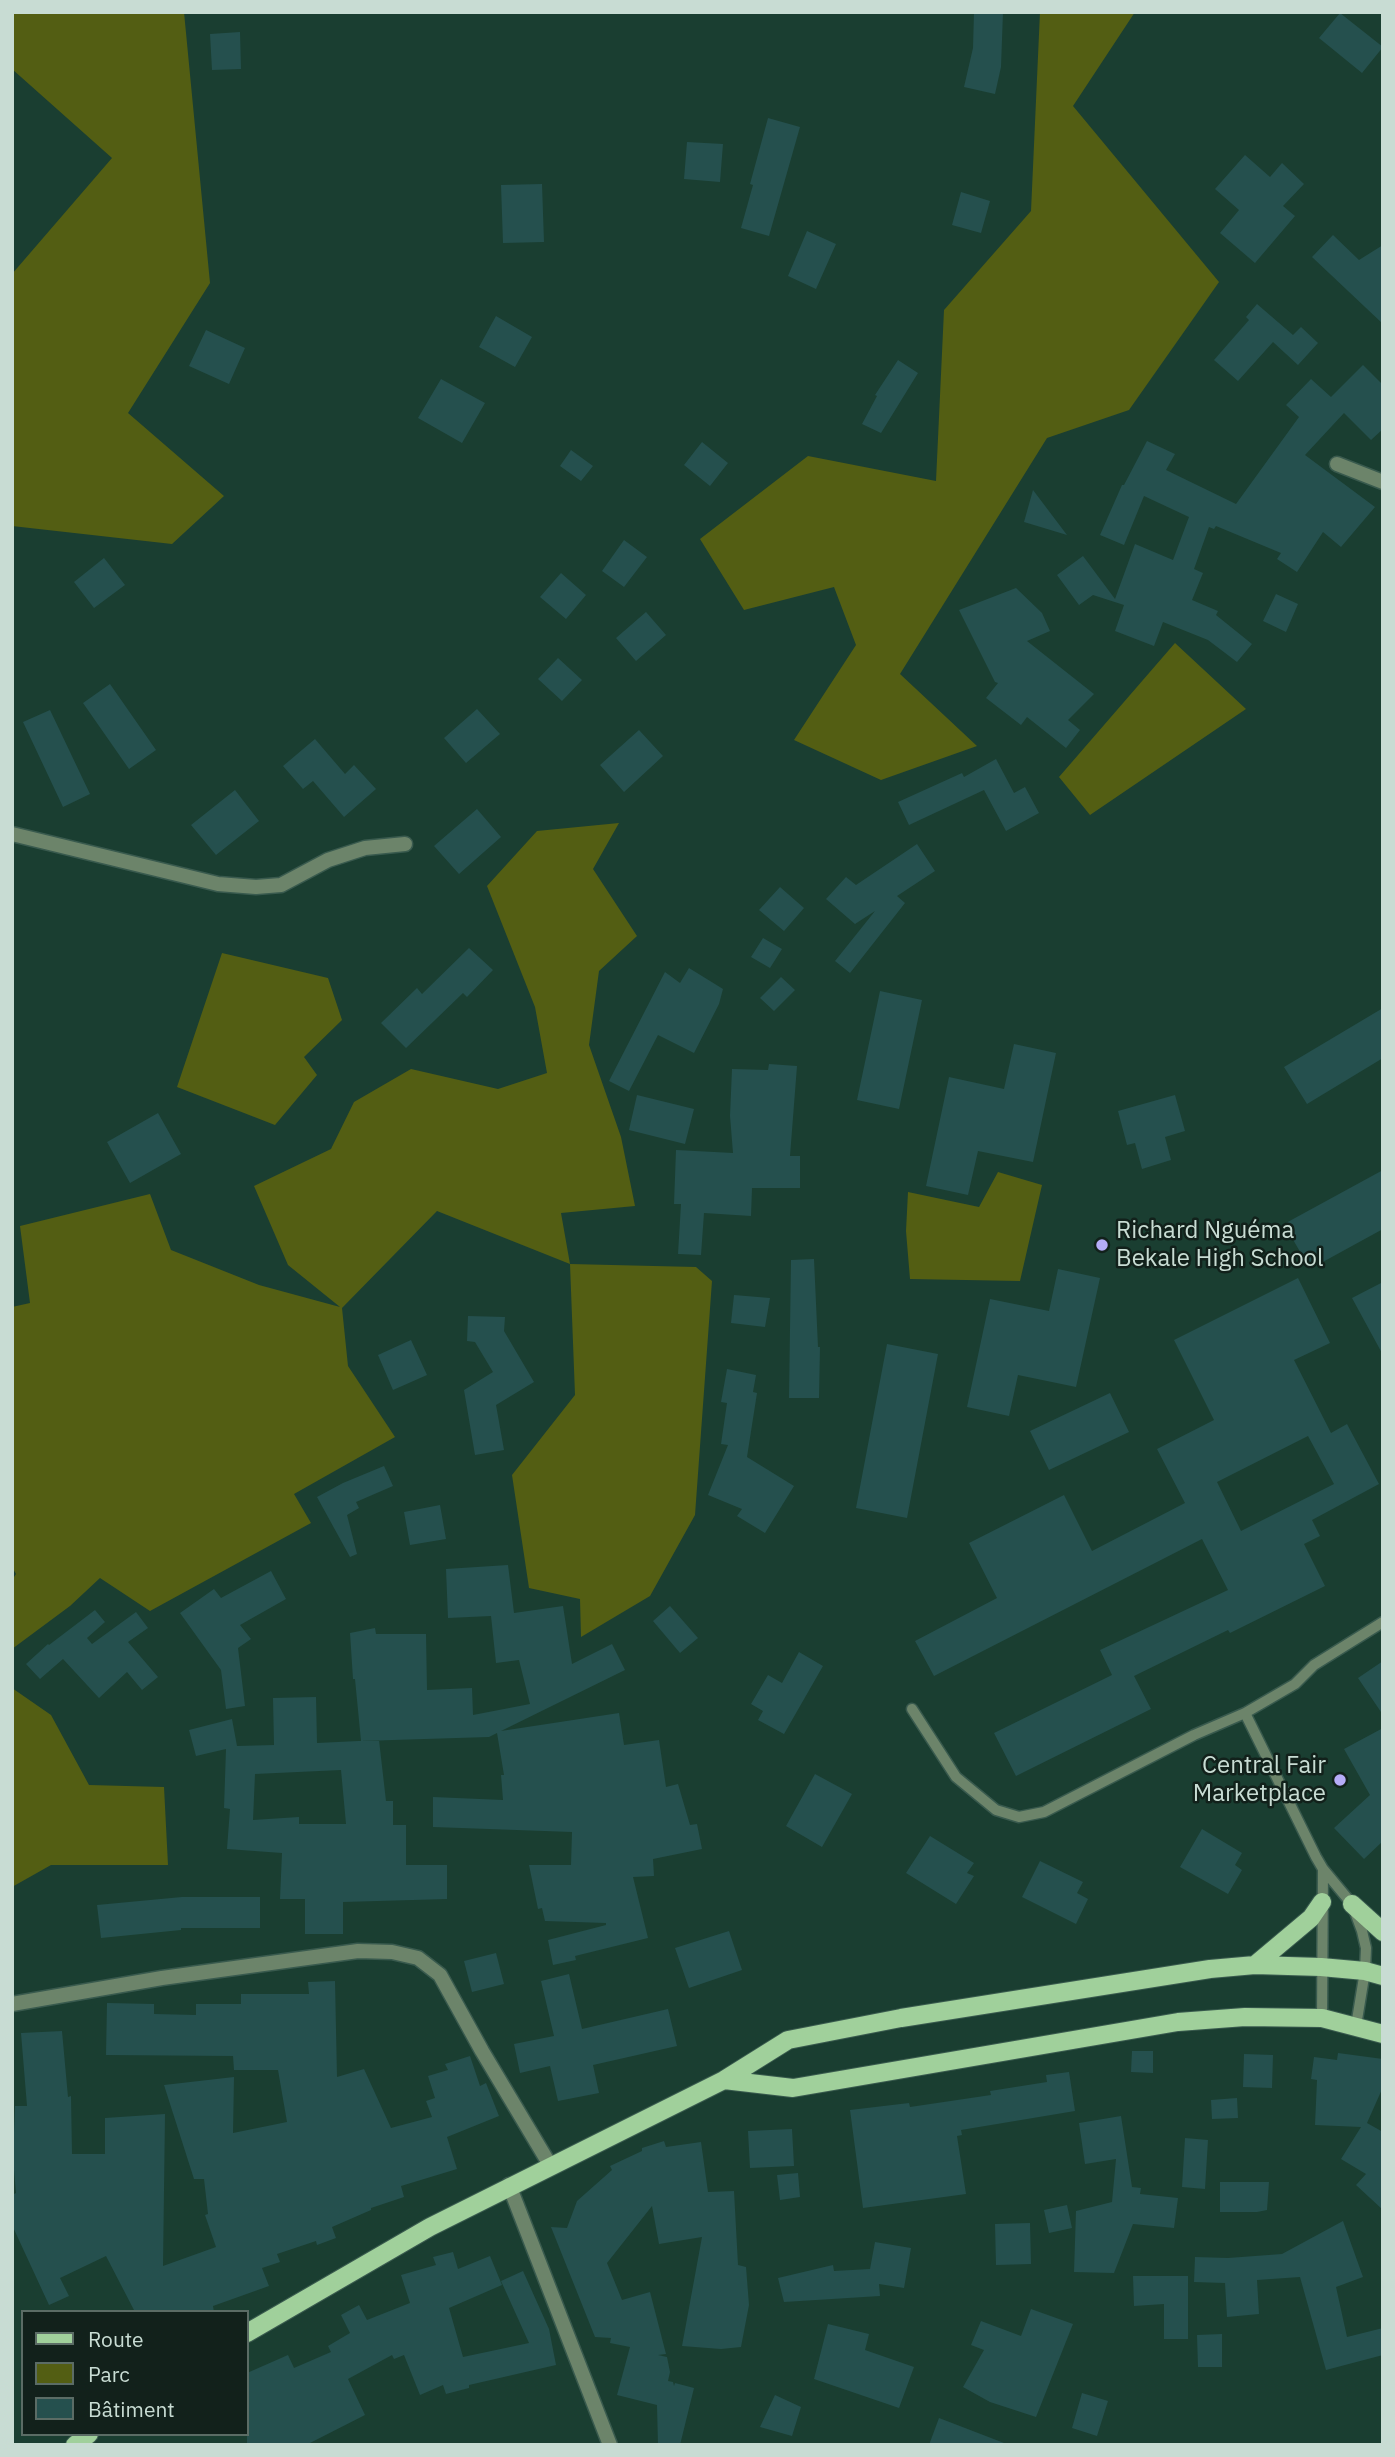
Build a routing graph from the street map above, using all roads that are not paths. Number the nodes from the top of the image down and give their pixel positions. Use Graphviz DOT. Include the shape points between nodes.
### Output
graph roads {
  1 [pos="1337,464"];
  2 [pos="1383,482"];
  3 [pos="12,834"];
  4 [pos="405,844"];
  5 [pos="1383,1622"];
  6 [pos="912,1709"];
  7 [pos="1245,1713"];
  8 [pos="1323,1869"];
  9 [pos="1322,1902"];
  10 [pos="1352,1904"];
  11 [pos="1383,1932"];
  12 [pos="1255,1965"];
  13 [pos="1321,1967"];
  14 [pos="1374,1974"];
  15 [pos="12,2004"];
  16 [pos="1322,2018"];
  17 [pos="1356,2026"];
  18 [pos="1383,2034"];
  19 [pos="724,2080"];
  20 [pos="550,2165"];
  21 [pos="509,2185"];
  22 [pos="248,2332"];
  23 [pos="610,2445"];
  1 -- 2 [label="street"];
  3 -- 4 [label="street" via="218,884 257,887 281,885 328,860 365,848"];
  5 -- 7 [label="lane"];
  6 -- 7 [label="lane" via="956,1777 996,1810 1019,1817 1044,1812"];
  7 -- 8 [label="lane"];
  8 -- 9 [label="lane"];
  8 -- 10 [label="lane"];
  9 -- 12 [label="main road" via="1303,1926"];
  9 -- 13 [label="lane"];
  10 -- 11 [label="main road"];
  10 -- 14 [label="lane"];
  12 -- 13 [label="main road"];
  12 -- 19 [label="main road" via="901,2018 788,2040"];
  13 -- 14 [label="main road"];
  13 -- 16 [label="lane"];
  14 -- 17 [label="lane"];
  15 -- 20 [label="street" via="358,1951 392,1951 418,1958 440,1975"];
  16 -- 17 [label="main road"];
  16 -- 19 [label="main road" via="1178,2022 793,2088"];
  17 -- 18 [label="main road"];
  19 -- 20 [label="main road"];
  20 -- 21 [label="main road"];
  21 -- 22 [label="main road"];
  21 -- 23 [label="street"];
}
